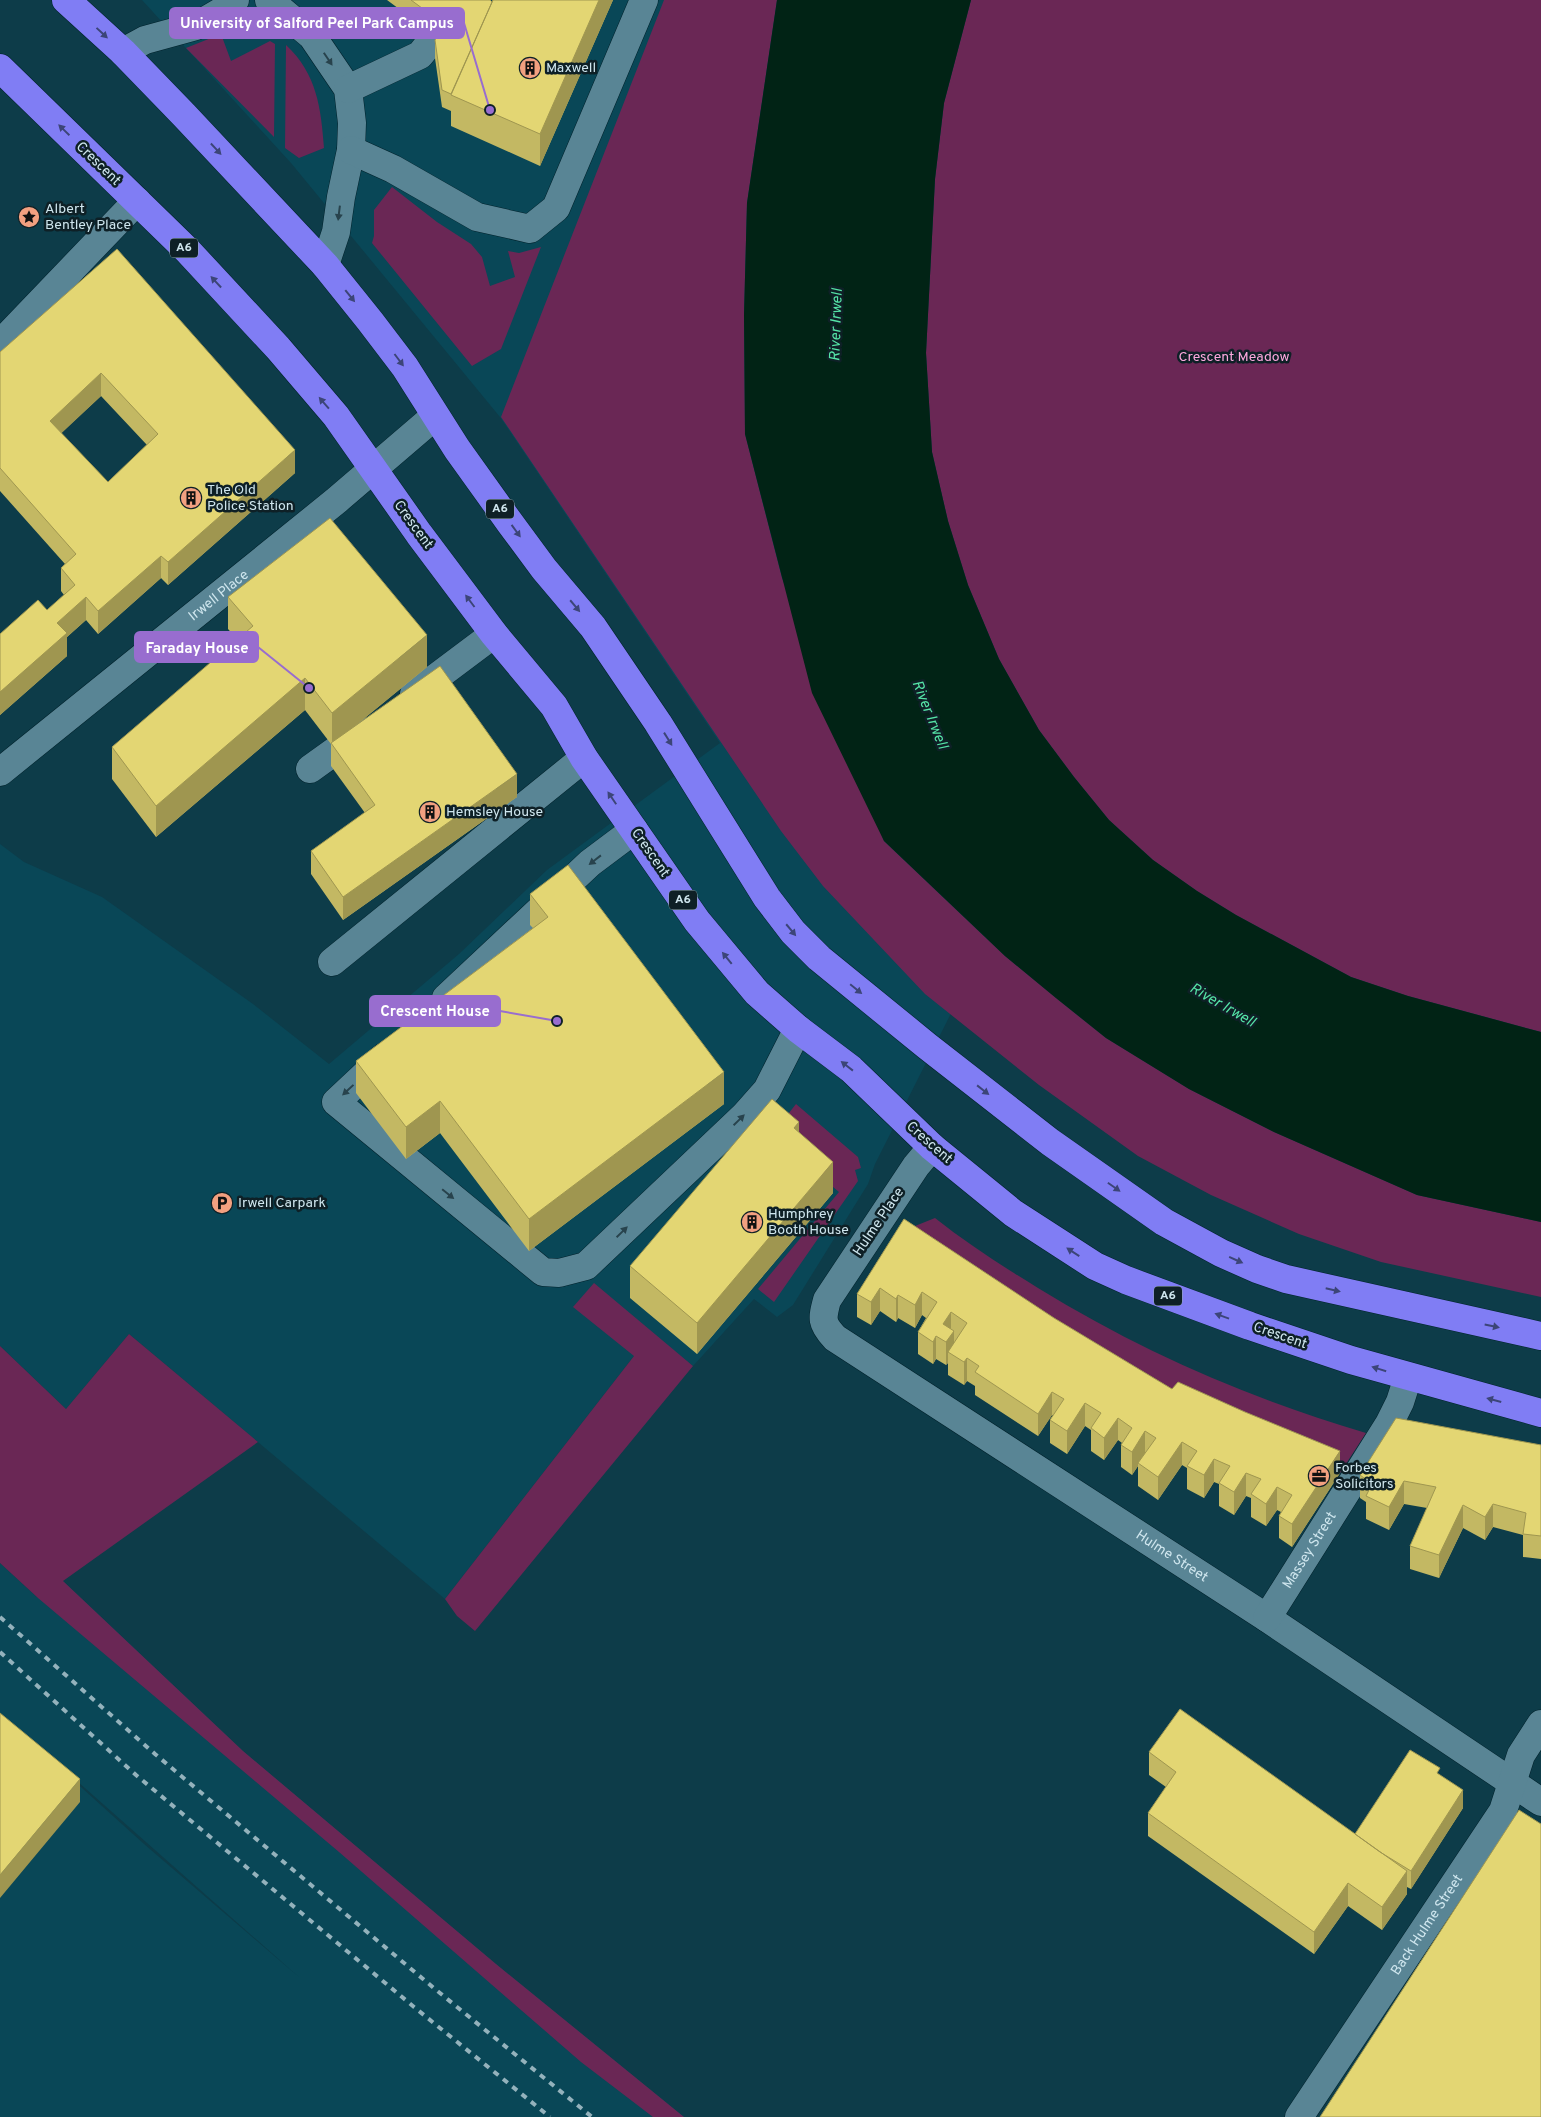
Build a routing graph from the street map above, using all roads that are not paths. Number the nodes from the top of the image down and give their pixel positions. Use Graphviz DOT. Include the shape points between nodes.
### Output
graph roads {
  1 [pos="66,0"];
  2 [pos="235,0"];
  3 [pos="269,0"];
  4 [pos="464,0"];
  5 [pos="644,0"];
  6 [pos="123,52"];
  7 [pos="0,68"];
  8 [pos="348,89"];
  9 [pos="351,150"];
  10 [pos="136,201"];
  11 [pos="325,265"];
  12 [pos="0,344"];
  13 [pos="434,416"];
  14 [pos="373,467"];
  15 [pos="494,634"];
  16 [pos="584,758"];
  17 [pos="310,769"];
  18 [pos="0,772"];
  19 [pos="634,830"];
  20 [pos="332,962"];
  21 [pos="430,1014"];
  22 [pos="798,1029"];
  23 [pos="401,1041"];
  24 [pos="932,1147"];
  25 [pos="827,1300"];
  26 [pos="1541,1336"];
  27 [pos="1408,1377"];
  28 [pos="1541,1413"];
  29 [pos="1267,1618"];
  30 [pos="1541,1724"];
  31 [pos="1512,1783"];
  32 [pos="1541,1802"];
  33 [pos="1299,2117"];
  1 -- 6 [label="highway, A6, one-way"];
  2 -- 6 [label="street" via="196,26 150,38"];
  3 -- 8 [label="street, one-way" via="312,36"];
  4 -- 8 [label="street" via="420,55"];
  5 -- 9 [label="street" via="556,208 530,229 477,217 393,169"];
  6 -- 11 [label="highway, A6, one-way"];
  10 -- 7 [label="highway, Crescent / A6, one-way"];
  8 -- 9 [label="street"];
  9 -- 11 [label="street, one-way" via="336,232"];
  10 -- 12 [label="street"];
  14 -- 10 [label="highway, Crescent / A6, one-way" via="336,416 278,348 187,250"];
  11 -- 13 [label="highway, A6, one-way" via="405,367"];
  13 -- 14 [label="street, Irwell Place"];
  13 -- 26 [label="highway, A6, one-way" via="544,569 593,627 767,898 793,932 819,958 1050,1142 1164,1222 1199,1242 1286,1279"];
  15 -- 14 [label="highway, Crescent / A6, one-way"];
  14 -- 18 [label="street, Irwell Place"];
  15 -- 16 [label="highway, Crescent / A6" via="554,706"];
  15 -- 17 [label="street"];
  19 -- 16 [label="highway, Crescent / A6, one-way"];
  16 -- 20 [label="street"];
  19 -- 21 [label="street, one-way" via="590,863"];
  22 -- 19 [label="highway, Crescent / A6, one-way" via="751,986 697,921"];
  23 -- 22 [label="street, one-way" via="336,1102 543,1272 559,1273 586,1266 744,1116 767,1090"];
  24 -- 22 [label="highway, Crescent / A6, one-way" via="851,1069"];
  24 -- 25 [label="street, Hulme Place"];
  27 -- 24 [label="highway, Crescent / A6, one-way" via="1250,1326 1095,1266 1013,1213"];
  25 -- 29 [label="street, Hulme Street" via="822,1317 826,1329 835,1338"];
  28 -- 27 [label="highway, Crescent / A6, one-way"];
  27 -- 29 [label="street, Massey Street" via="1389,1424"];
  29 -- 31 [label="street, Hulme Street"];
  30 -- 31 [label="street, Back Hulme Street" via="1521,1755"];
  31 -- 32 [label="street, Hulme Street"];
  31 -- 33 [label="street, Back Hulme Street" via="1503,1811"];
}
